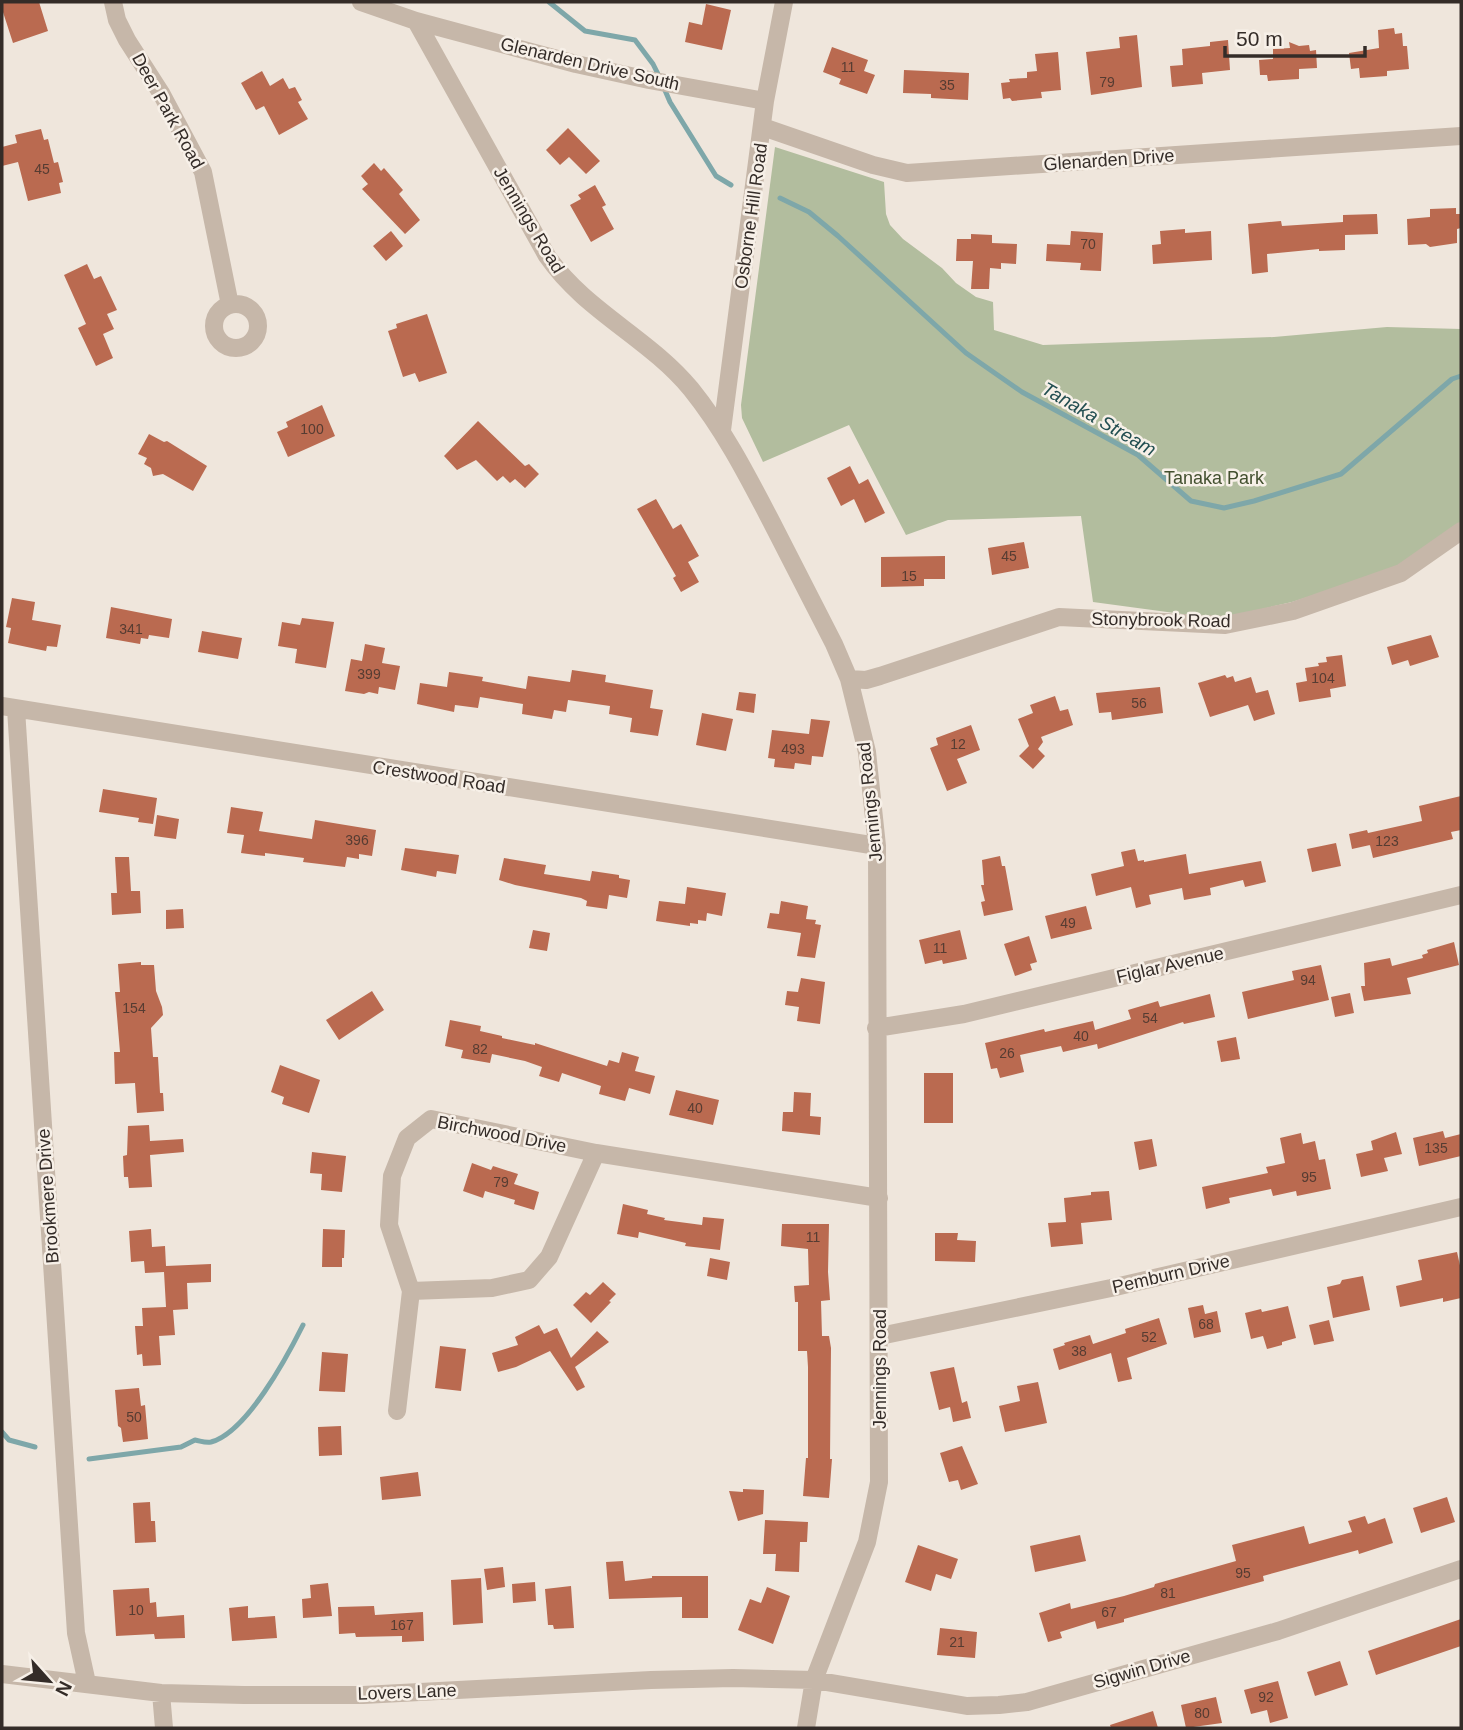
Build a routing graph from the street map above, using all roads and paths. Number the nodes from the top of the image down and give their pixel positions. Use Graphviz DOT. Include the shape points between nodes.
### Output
graph roads {
  1 [pos="113,2"];
  2 [pos="784,2"];
  3 [pos="368,3"];
  4 [pos="416,21"];
  5 [pos="765,101"];
  6 [pos="763,127"];
  7 [pos="1461,136"];
  8 [pos="230,305"];
  9 [pos="722,430"];
  10 [pos="1461,531"];
  11 [pos="849,680"];
  12 [pos="9,707"];
  13 [pos="877,846"];
  14 [pos="1461,895"];
  15 [pos="876,1028"];
  16 [pos="596,1153"];
  17 [pos="879,1198"];
  18 [pos="1461,1207"];
  19 [pos="411,1291"];
  20 [pos="880,1336"];
  21 [pos="397,1411"];
  22 [pos="1461,1569"];
  23 [pos="2,1674"];
  24 [pos="814,1680"];
  25 [pos="87,1683"];
  26 [pos="162,1693"];
  27 [pos="164,1728"];
  28 [pos="806,1728"];
  1 -- 8 [label="street, Deer Park Road" via="127,40 203,172"];
  2 -- 5 [label="street, Osborne Hill Road"];
  3 -- 4 [label="street"];
  4 -- 5 [label="street, Glenarden Drive South" via="576,64"];
  4 -- 9 [label="street, Jennings Road" via="559,274 690,387"];
  5 -- 6 [label="street, Osborne Hill Road"];
  6 -- 7 [label="street, Glenarden Drive" via="907,173"];
  6 -- 9 [label="street, Osborne Hill Road"];
  9 -- 11 [label="street, Jennings Road"];
  10 -- 11 [label="street, Stonybrook Road" via="1401,573 1293,611 1225,625 1059,617 880,676"];
  11 -- 13 [label="street, Jennings Road" via="867,751"];
  12 -- 13 [label="street, Crestwood Road"];
  12 -- 25 [label="street, Brookmere Drive" via="76,1633"];
  13 -- 15 [label="street, Jennings Road"];
  14 -- 15 [label="street, Figlar Avenue" via="964,1014"];
  15 -- 17 [label="street, Jennings Road"];
  16 -- 17 [label="street, Birchwood Drive"];
  16 -- 19 [label="street" via="549,1257 529,1280 492,1288"];
  16 -- 19 [label="street, Birchwood Drive" via="432,1119 407,1138 392,1176 389,1225"];
  17 -- 20 [label="street, Jennings Road"];
  18 -- 20 [label="street, Pemburn Drive"];
  19 -- 21 [label="street, Birchwood Drive"];
  20 -- 24 [label="street, Jennings Road" via="875,1514"];
  22 -- 24 [label="street, Sigwin Drive" via="1278,1631 1027,1702 967,1706"];
  23 -- 25 [label="street, Lovers Lane"];
  24 -- 26 [label="street, Lovers Lane" via="651,1680 363,1695"];
  24 -- 28 [label="street, Jennings Road"];
  25 -- 26 [label="street, Lovers Lane"];
  26 -- 27 [label="street"];
}
